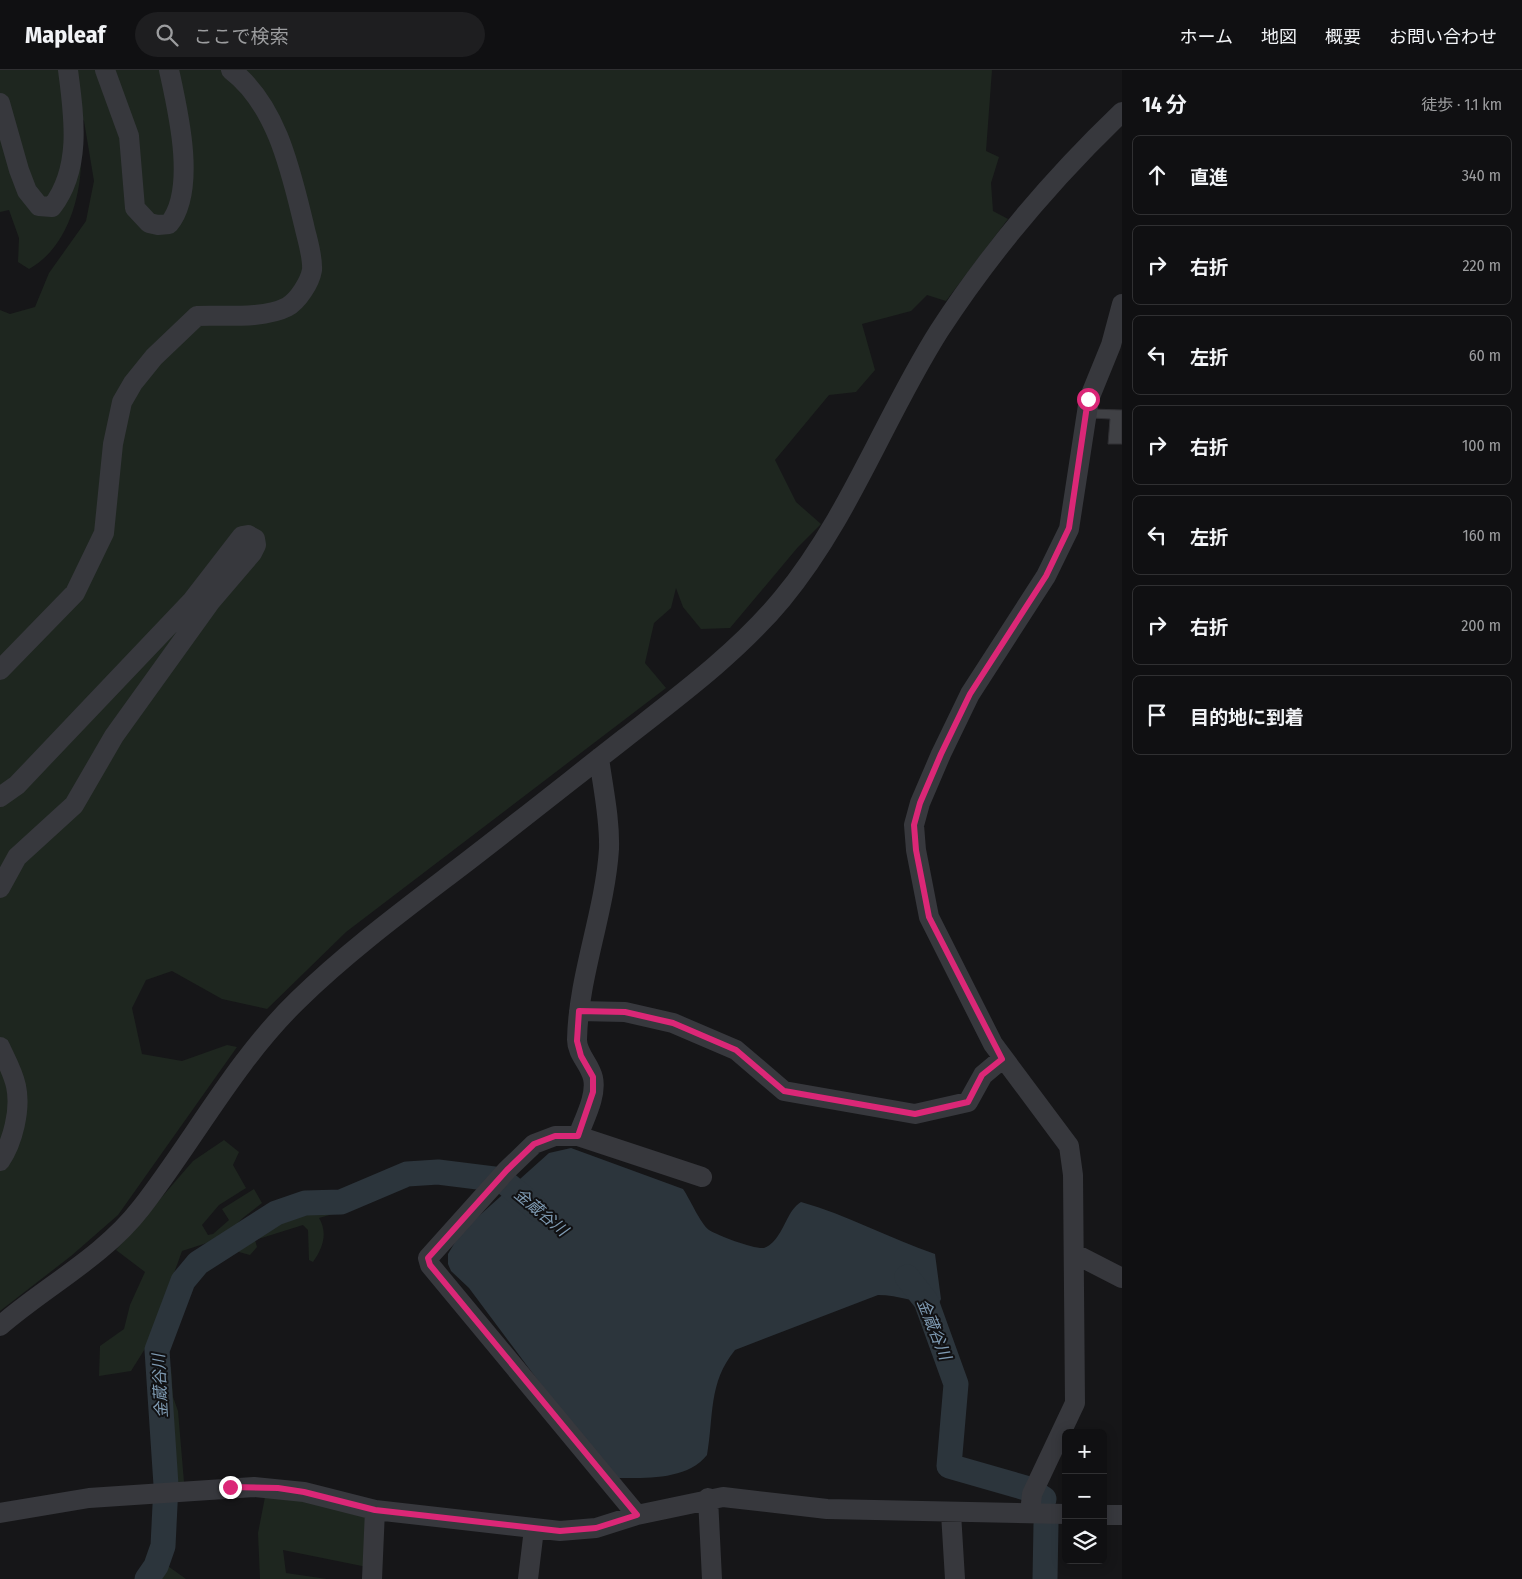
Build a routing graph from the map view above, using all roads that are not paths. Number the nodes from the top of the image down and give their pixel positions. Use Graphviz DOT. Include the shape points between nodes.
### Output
graph roads {
  1 [pos="68,70"];
  2 [pos="105,70"];
  3 [pos="169,70"];
  4 [pos="231,70"];
  5 [pos="0,103"];
  6 [pos="1122,112"];
  7 [pos="1122,304"];
  8 [pos="0,670"];
  9 [pos="599,758"];
  10 [pos="0,797"];
  11 [pos="0,888"];
  12 [pos="579,1011"];
  13 [pos="0,1047"];
  14 [pos="1002,1059"];
  15 [pos="578,1136"];
  16 [pos="0,1161"];
  17 [pos="702,1177"];
  18 [pos="1075,1254"];
  19 [pos="1122,1278"];
  20 [pos="0,1326"];
  21 [pos="708,1498"];
  22 [pos="375,1510"];
  23 [pos="950,1513"];
  24 [pos="0,1514"];
  25 [pos="1030,1514"];
  26 [pos="1062,1514"];
  27 [pos="1107,1514"];
  28 [pos="637,1515"];
  29 [pos="1122,1515"];
  30 [pos="534,1528"];
  31 [pos="372,1579"];
  32 [pos="528,1579"];
  33 [pos="712,1579"];
  34 [pos="955,1579"];
  1 -- 5 [label="street" via="74,123 70,168 62,194 52,207 38,206 27,191"];
  2 -- 3 [label="street" via="129,136 136,208 149,223 158,225 169,224 177,215 185,182"];
  4 -- 8 [label="street" via="262,105 280,140 291,172 312,270 304,289 288,306 263,314 197,316 133,382 122,402 113,444 104,533 75,593"];
  6 -- 9 [label="street" via="1072,160 985,265 938,333 830,531 783,598 737,646"];
  7 -- 14 [label="street" via="1111,346 1088,399 1069,528 1046,576 970,694 920,803 914,825 929,917"];
  9 -- 12 [label="street" via="608,815 609,849"];
  9 -- 20 [label="street" via="393,919 298,1000 243,1065 140,1210 77,1269"];
  10 -- 11 [label="street" via="17,785 191,602 242,536 255,538 252,553 211,601 114,736 74,806 18,857"];
  12 -- 14 [label="street" via="625,1012 673,1023 736,1050 784,1091 915,1114 968,1102 982,1075"];
  12 -- 15 [label="street" via="577,1041 593,1077 593,1092"];
  13 -- 16 [label="street" via="16,1088 13,1130"];
  14 -- 18 [label="street" via="1069,1146"];
  15 -- 17 [label="street"];
  15 -- 28 [label="street" via="555,1136 534,1144 428,1258 430,1265"];
  18 -- 19 [label="street"];
  18 -- 25 [label="street" via="1075,1403 1033,1491"];
  21 -- 23 [label="street" via="827,1509"];
  21 -- 28 [label="street"];
  21 -- 33 [label="street"];
  22 -- 24 [label="street" via="304,1492 230,1487 89,1498"];
  22 -- 30 [label="street"];
  22 -- 31 [label="street"];
  23 -- 25 [label="street"];
  23 -- 34 [label="street"];
  25 -- 26 [label="street"];
  27 -- 29 [label="street"];
  28 -- 30 [label="street" via="596,1528 560,1531"];
  30 -- 32 [label="street"];
}
